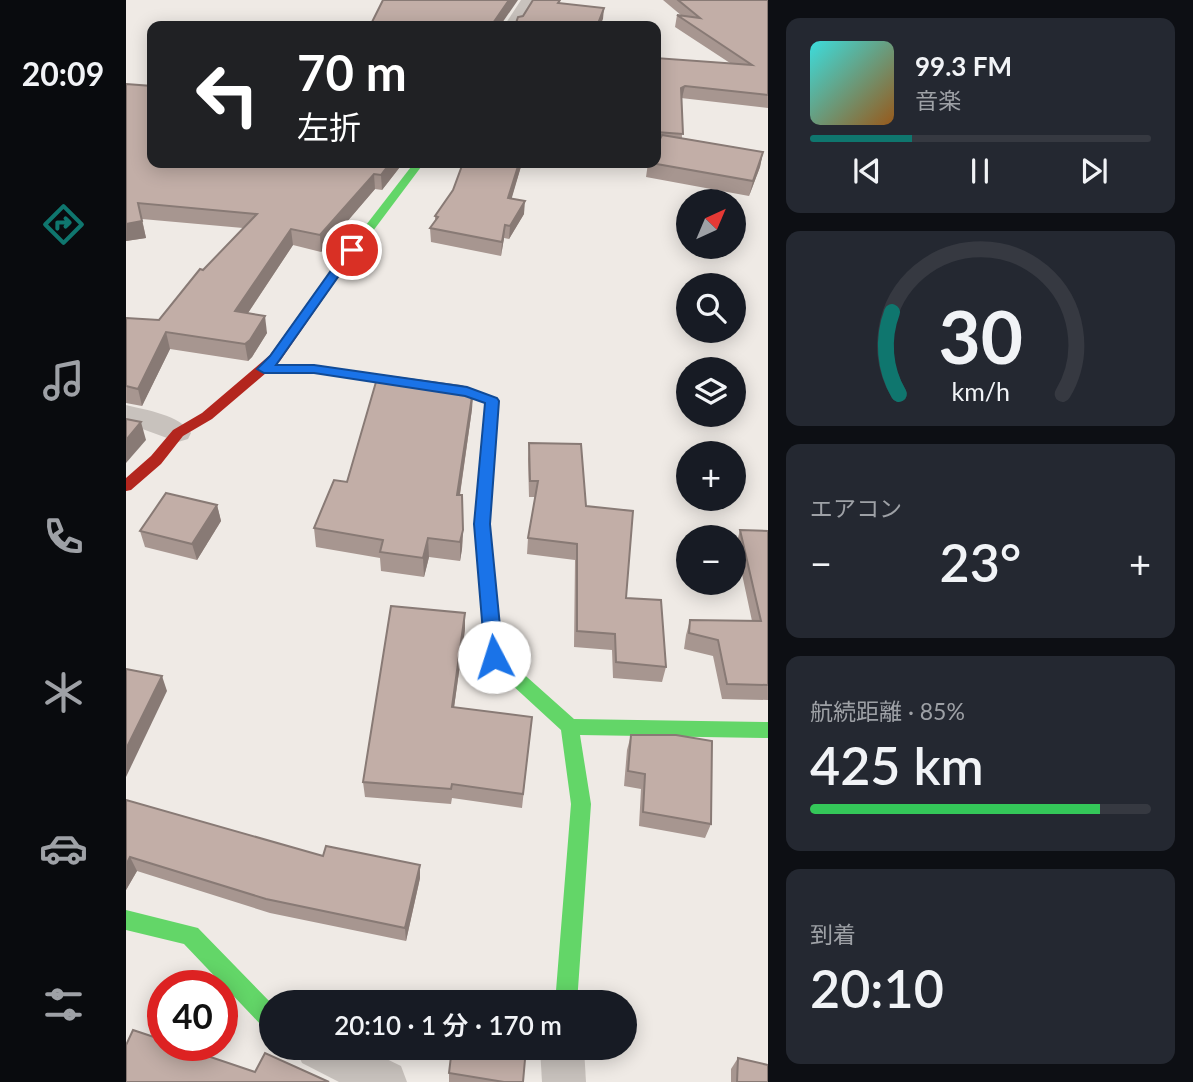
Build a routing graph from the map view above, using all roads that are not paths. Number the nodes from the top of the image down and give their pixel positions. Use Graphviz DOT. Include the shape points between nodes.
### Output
graph roads {
  1 [pos="529,0"];
  2 [pos="515,21"];
  3 [pos="415,168"];
  4 [pos="264,369"];
  5 [pos="126,414"];
  6 [pos="178,433"];
  7 [pos="126,486"];
  8 [pos="570,727"];
  9 [pos="768,730"];
  10 [pos="126,920"];
  11 [pos="567,990"];
  12 [pos="259,1007"];
  13 [pos="341,1060"];
  14 [pos="563,1060"];
  15 [pos="385,1082"];
  16 [pos="564,1082"];
  1 -- 2 [label="street"];
  3 -- 4 [label="street"];
  4 -- 6 [label="street" via="207,416"];
  4 -- 8 [label="street" via="314,369 467,392 492,401 482,524 494,657"];
  5 -- 6 [label="street"];
  6 -- 7 [label="street"];
  8 -- 9 [label="street"];
  8 -- 11 [label="street" via="581,804"];
  10 -- 12 [label="street" via="190,935"];
  13 -- 15 [label="street"];
  14 -- 16 [label="street"];
}
